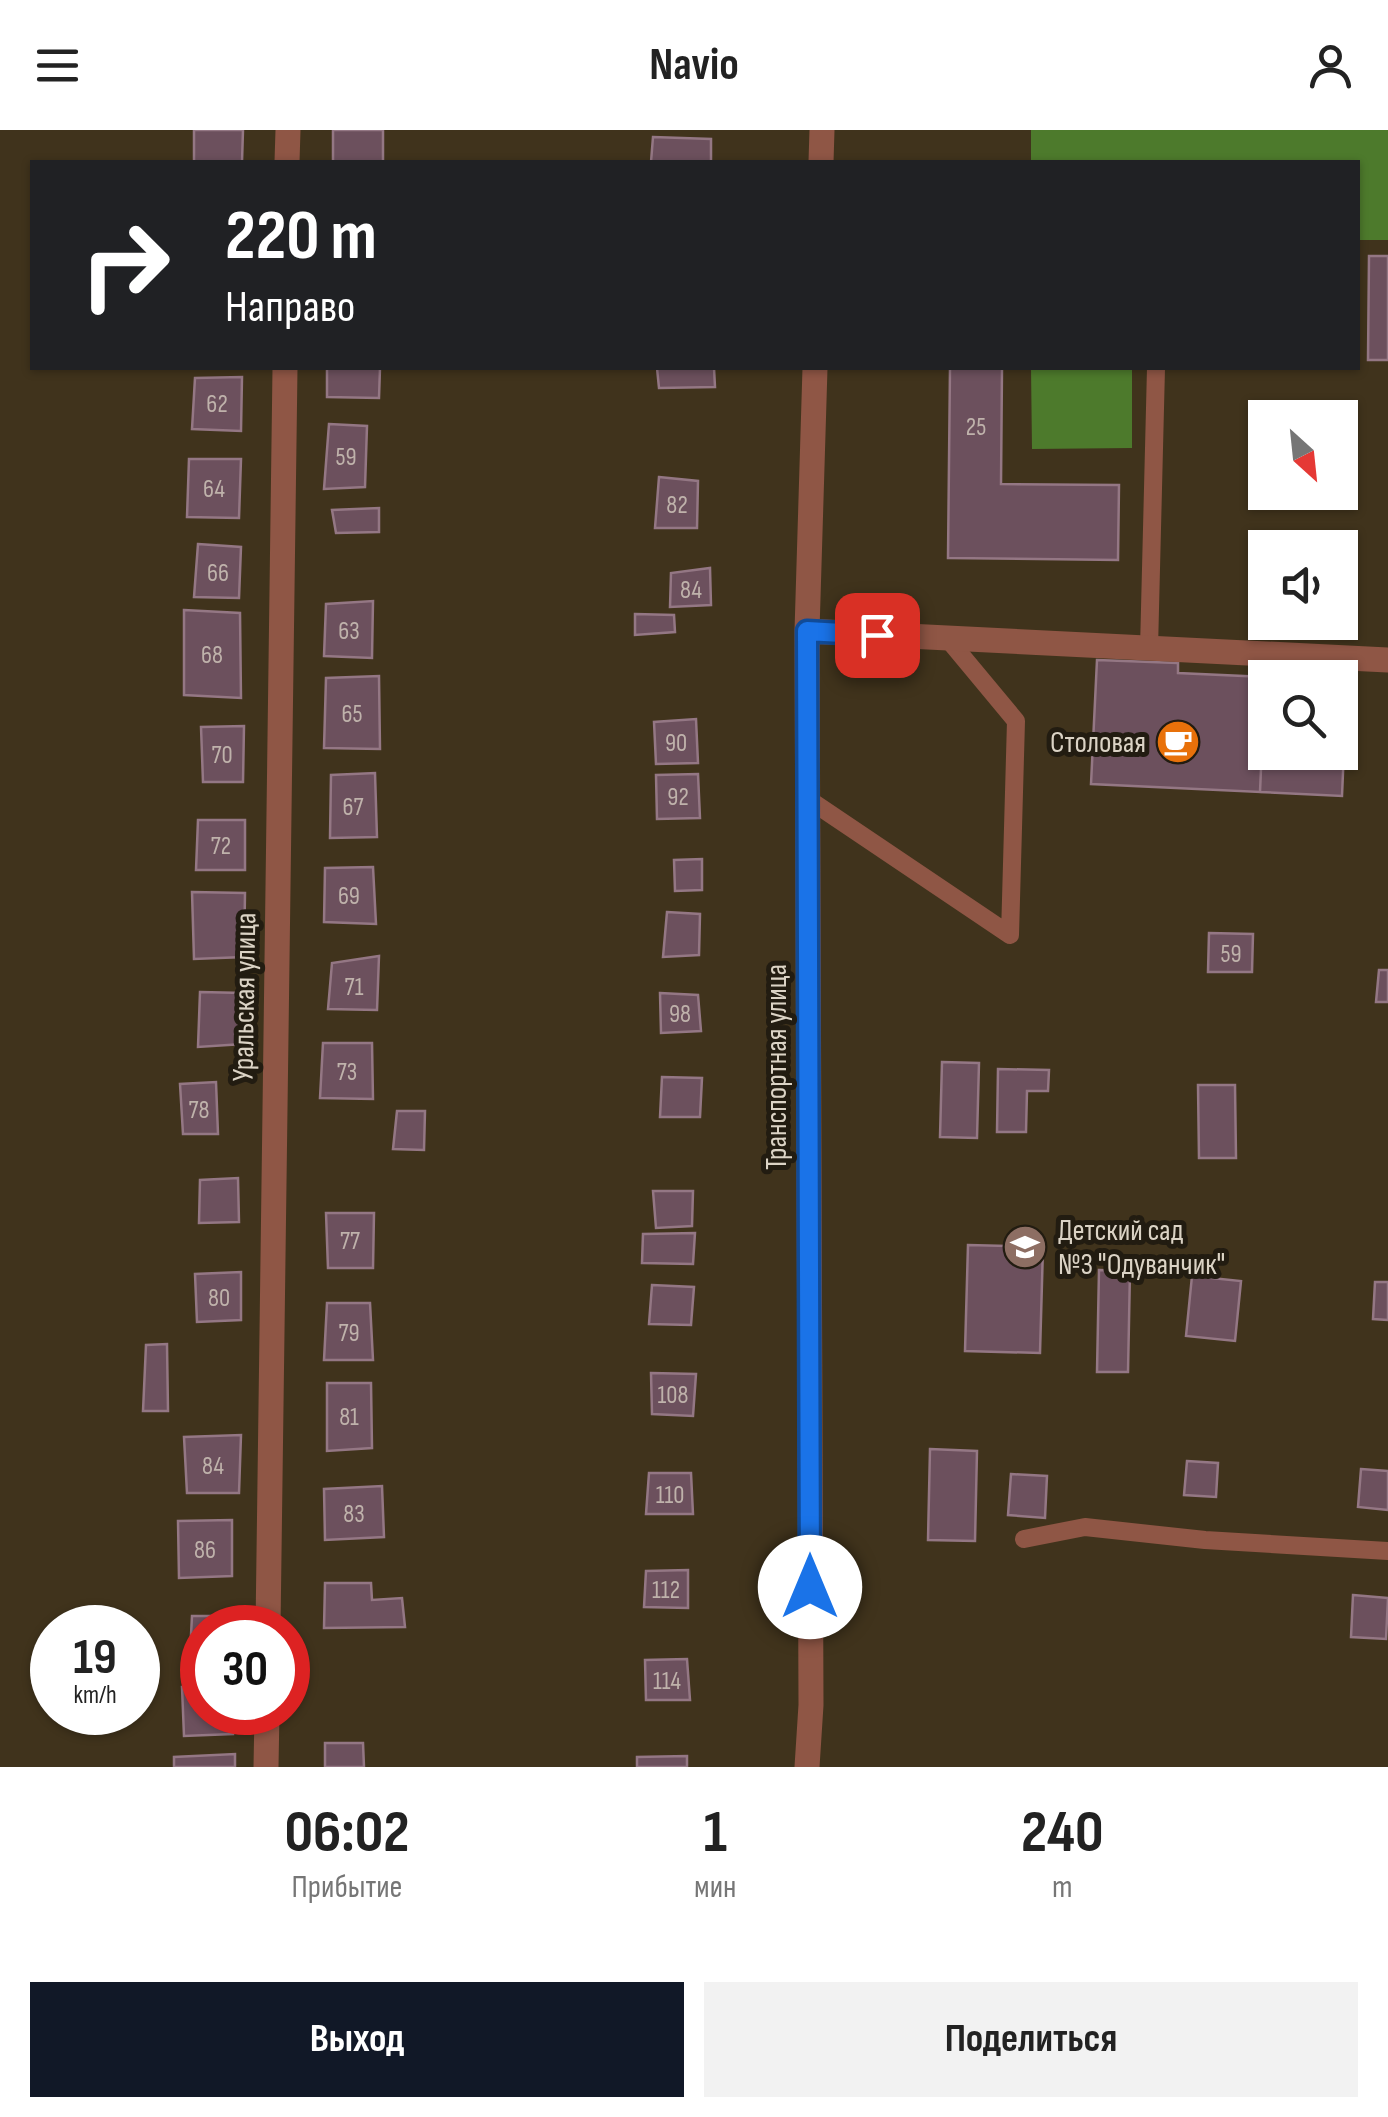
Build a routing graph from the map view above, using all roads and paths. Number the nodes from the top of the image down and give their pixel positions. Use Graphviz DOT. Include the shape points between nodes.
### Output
graph roads {
  1 [pos="288,130"];
  2 [pos="822,130"];
  3 [pos="288,160"];
  4 [pos="821,160"];
  5 [pos="285,370"];
  6 [pos="815,370"];
  7 [pos="1156,370"];
  8 [pos="807,631"];
  9 [pos="947,638"];
  10 [pos="1149,648"];
  11 [pos="1388,660"];
  12 [pos="808,799"];
  13 [pos="1024,1539"];
  14 [pos="1388,1551"];
  15 [pos="268,1605"];
  16 [pos="267,1735"];
  17 [pos="266,1767"];
  18 [pos="807,1767"];
  1 -- 3 [label="street"];
  2 -- 4 [label="street"];
  5 -- 15 [label="street, Уральская улица"];
  6 -- 8 [label="street, Транспортная улица"];
  7 -- 10 [label="lane"];
  8 -- 9 [label="street"];
  8 -- 12 [label="street, Транспортная улица"];
  9 -- 10 [label="street"];
  9 -- 12 [label="lane" via="1016,722 1010,935"];
  10 -- 11 [label="street"];
  12 -- 18 [label="street, Транспортная улица"];
  13 -- 14 [label="lane" via="1085,1527"];
  16 -- 17 [label="street"];
}
